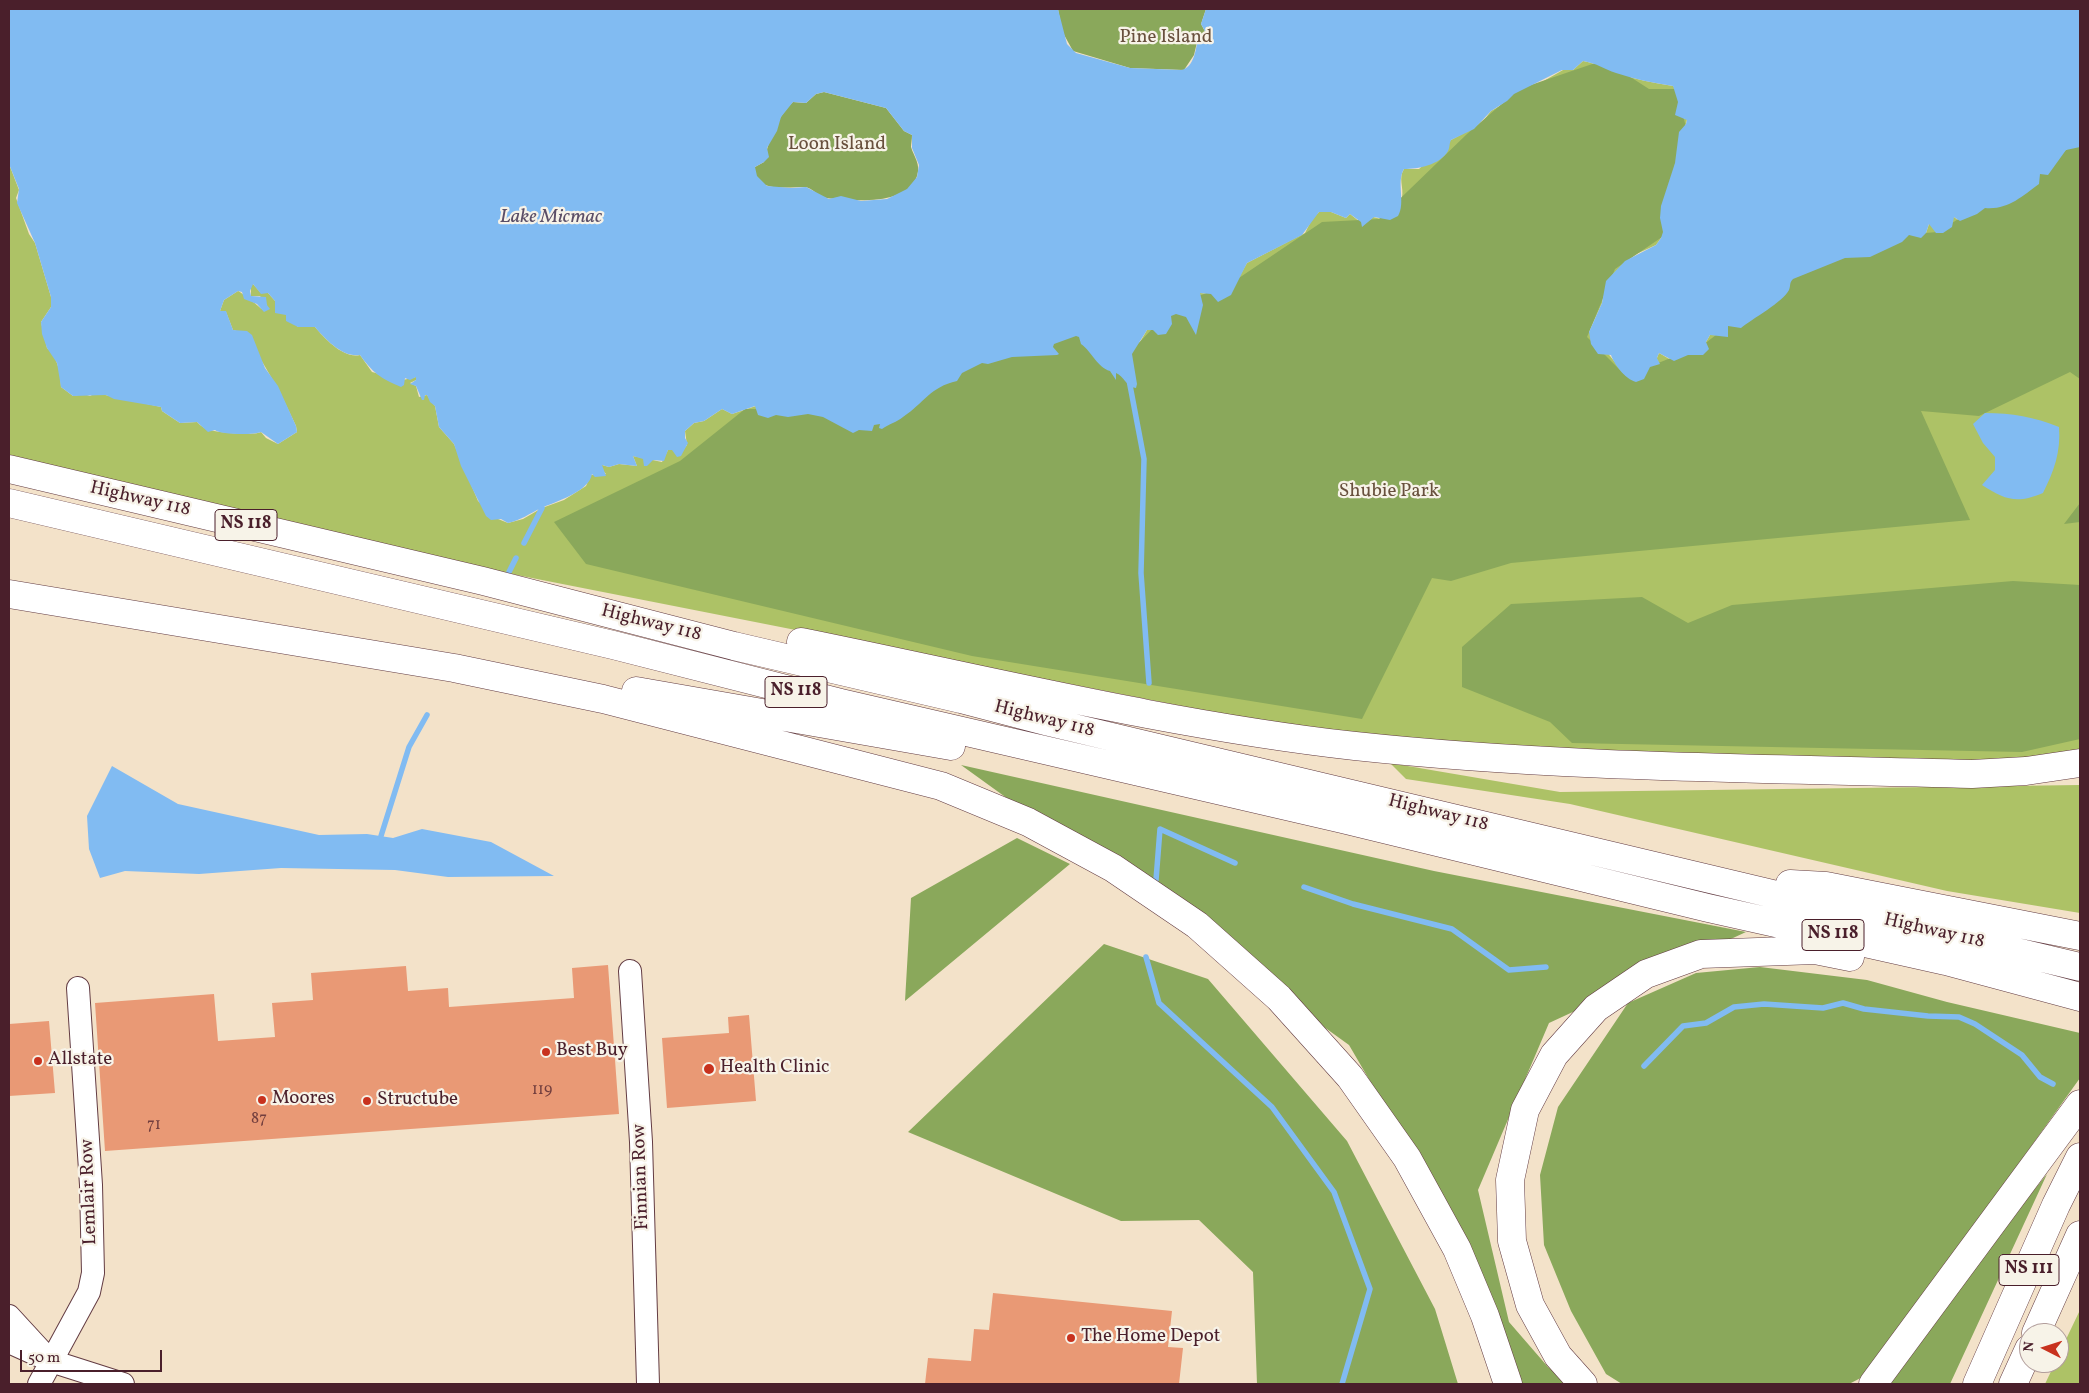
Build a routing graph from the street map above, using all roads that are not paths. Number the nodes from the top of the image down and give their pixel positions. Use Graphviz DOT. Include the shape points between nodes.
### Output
graph roads {
  1 [pos="9,469"];
  2 [pos="9,503"];
  3 [pos="483,580"];
  4 [pos="9,594"];
  5 [pos="454,668"];
  6 [pos="2080,763"];
  7 [pos="1584,877"];
  8 [pos="1713,880"];
  9 [pos="2080,936"];
  10 [pos="2080,967"];
  11 [pos="630,971"];
  12 [pos="78,988"];
  13 [pos="2080,998"];
  14 [pos="2080,1104"];
  15 [pos="2080,1156"];
  16 [pos="2080,1235"];
  17 [pos="9,1316"];
  18 [pos="2040,1323"];
  19 [pos="9,1342"];
  20 [pos="51,1361"];
  21 [pos="2019,1371"];
  22 [pos="40,1384"];
  23 [pos="123,1384"];
  24 [pos="644,1384"];
  25 [pos="1508,1384"];
  26 [pos="1583,1384"];
  27 [pos="1873,1384"];
  28 [pos="1977,1384"];
  29 [pos="2013,1384"];
  1 -- 3 [label="highway, Highway 118 / NS 118"];
  2 -- 7 [label="highway, Highway 118 / NS 118"];
  3 -- 6 [label="highway" via="623,603 1150,714 1353,746 1538,761 1972,774"];
  3 -- 8 [label="highway, Highway 118 / NS 118" via="724,643"];
  4 -- 5 [label="highway"];
  5 -- 7 [label="highway" via="605,686 912,739 1341,831 1458,861"];
  5 -- 25 [label="highway" via="603,699 941,786 1028,822 1113,868 1204,932 1279,998 1350,1077 1407,1158 1457,1250 1485,1316"];
  7 -- 13 [label="highway, Highway 118 / NS 118" via="1946,961"];
  8 -- 9 [label="highway" via="1826,886"];
  8 -- 10 [label="highway, Highway 118 / NS 118"];
  11 -- 24 [label="street, Finnian Row" via="641,1142"];
  12 -- 20 [label="street, Lemlair Row" via="91,1186 93,1273 89,1292"];
  13 -- 26 [label="highway" via="1815,950 1701,954 1646,974 1596,1008 1554,1056 1525,1110 1510,1180 1512,1241 1530,1305 1558,1356"];
  14 -- 27 [label="highway"];
  15 -- 28 [label="highway, NS 111"];
  16 -- 18 [label="highway, NS 111"];
  17 -- 20 [label="street"];
  19 -- 20 [label="street"];
  20 -- 22 [label="street, Lemlair Row"];
  20 -- 23 [label="street"];
  21 -- 29 [label="highway"];
}
